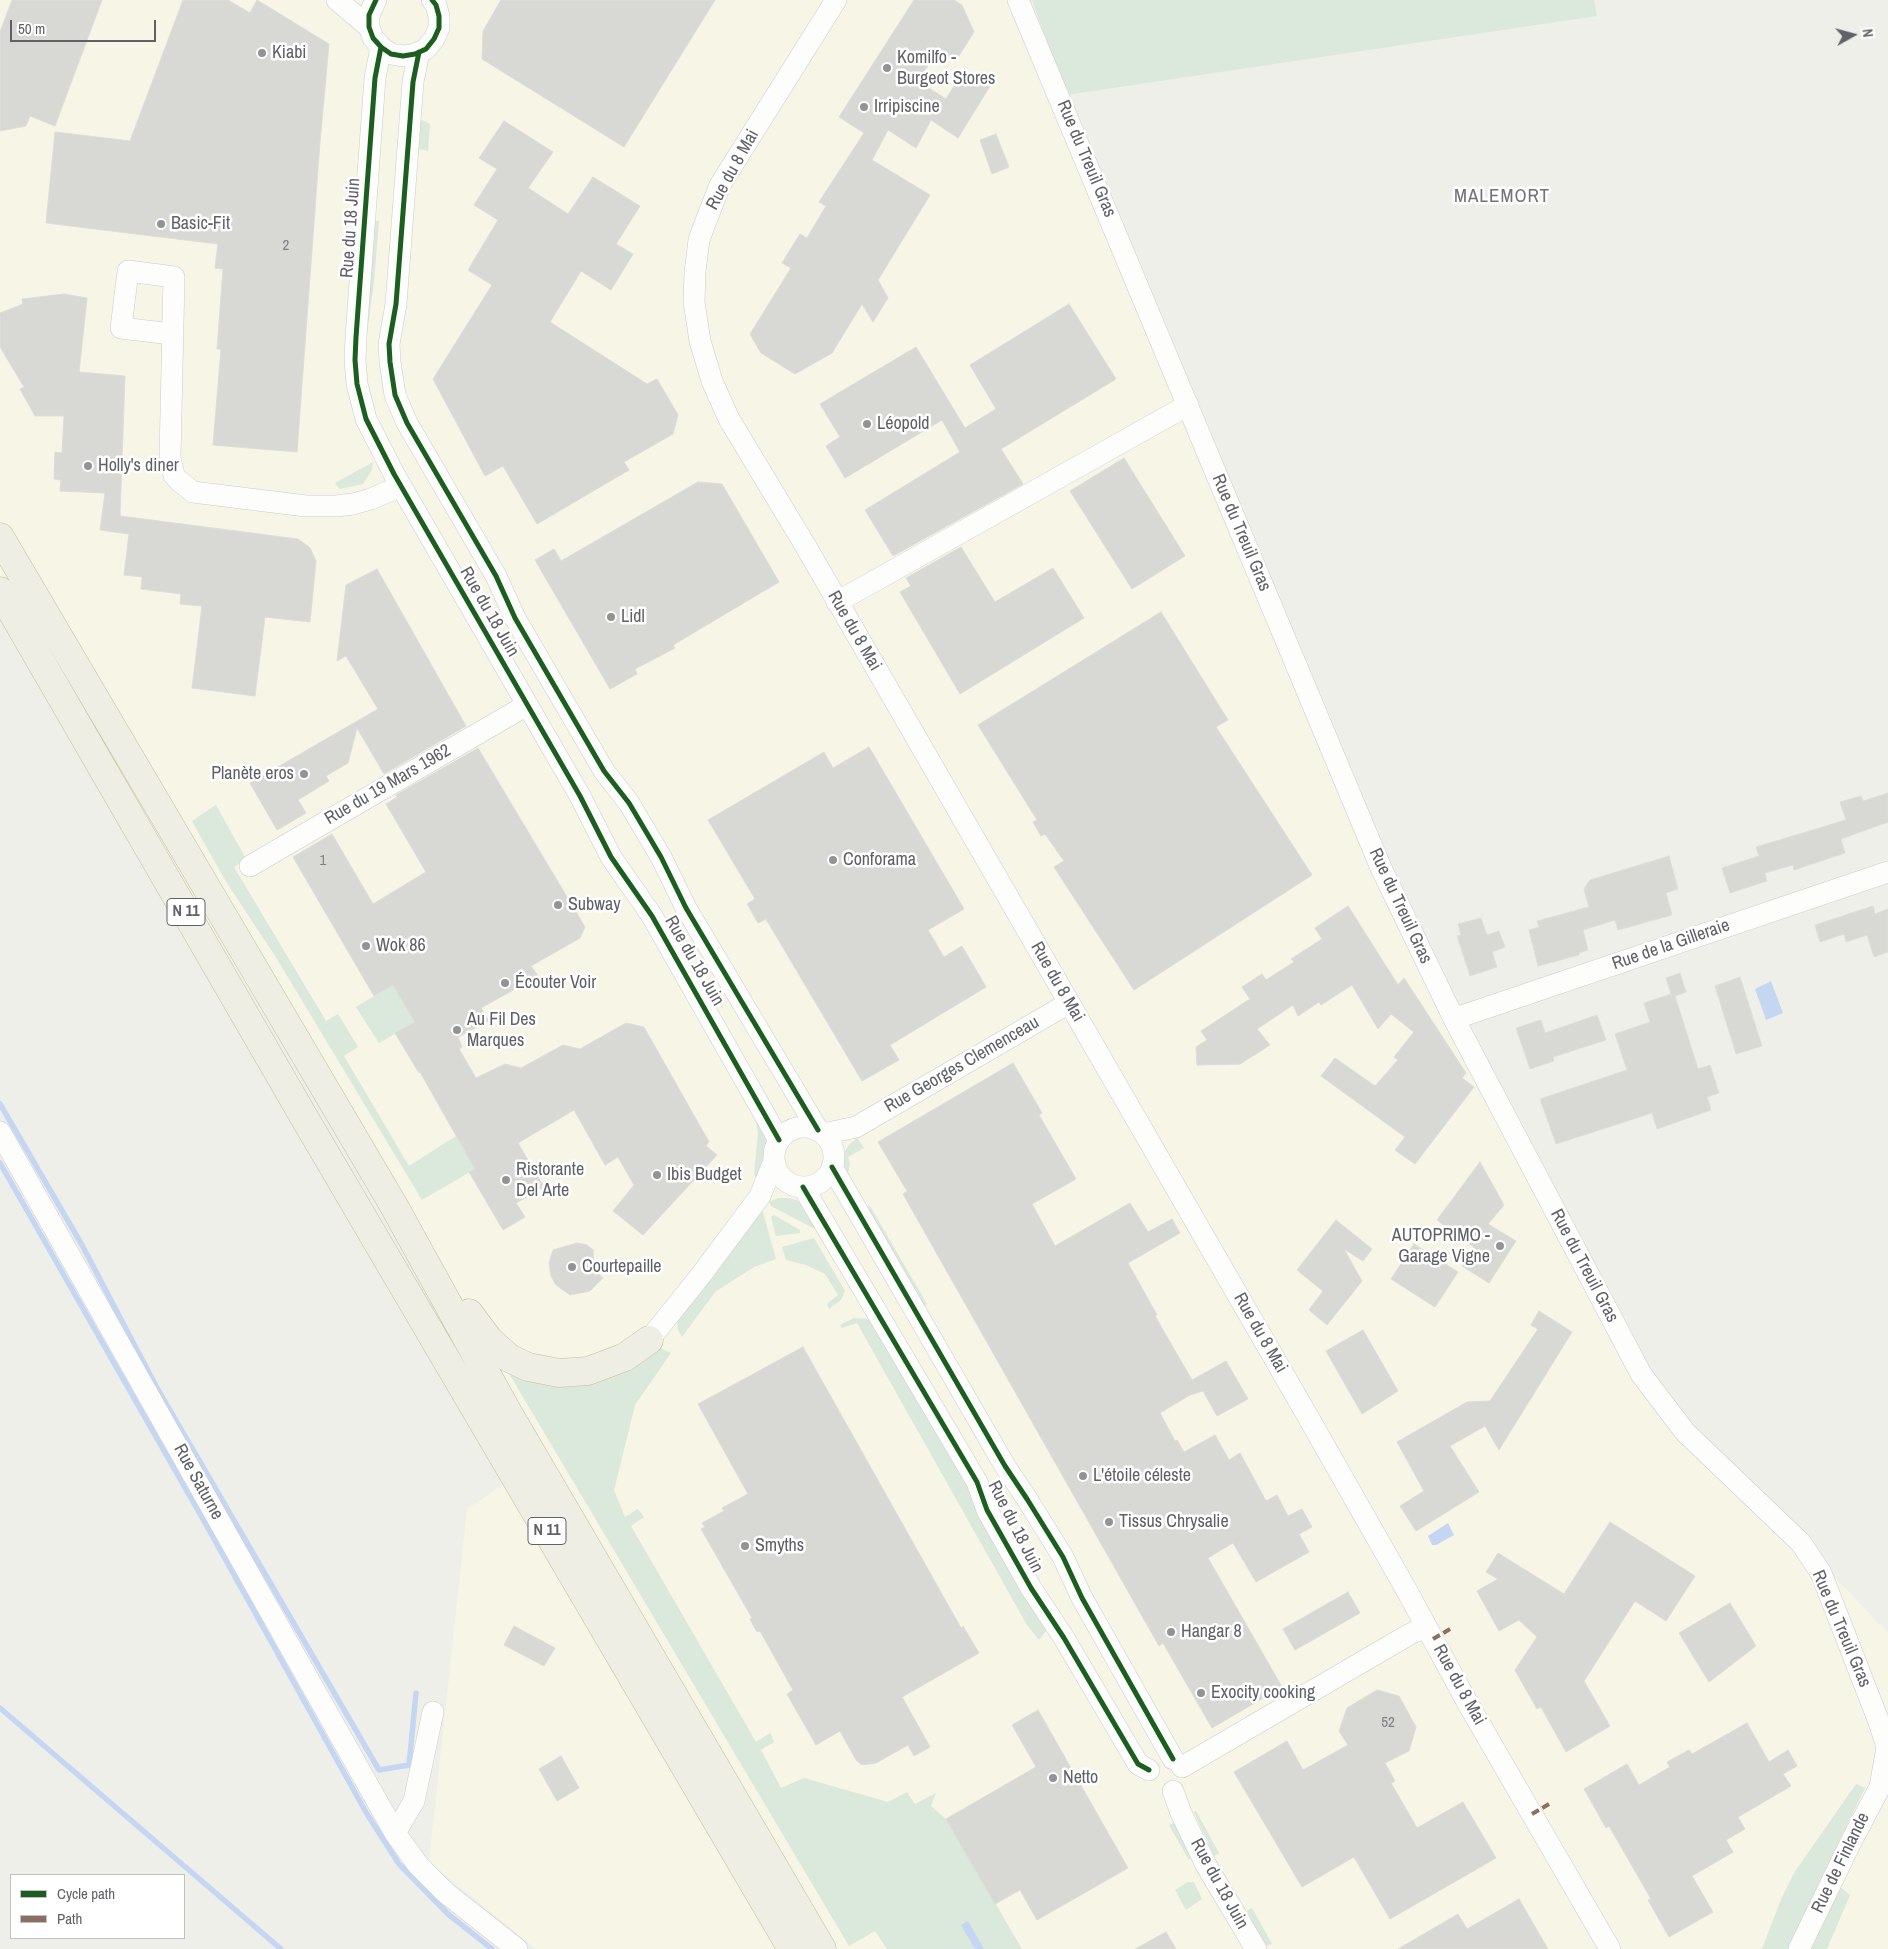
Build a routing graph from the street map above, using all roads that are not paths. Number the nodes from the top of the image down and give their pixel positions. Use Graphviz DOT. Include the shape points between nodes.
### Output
graph roads {
  1 [pos="337,0"];
  2 [pos="376,0"];
  3 [pos="432,0"];
  4 [pos="836,0"];
  5 [pos="1018,0"];
  6 [pos="369,26"];
  7 [pos="381,48"];
  8 [pos="419,52"];
  9 [pos="172,334"];
  10 [pos="1188,405"];
  11 [pos="401,486"];
  12 [pos="0,537"];
  13 [pos="0,591"];
  14 [pos="837,602"];
  15 [pos="0,631"];
  16 [pos="527,705"];
  17 [pos="70,712"];
  18 [pos="250,866"];
  19 [pos="1888,872"];
  20 [pos="1068,1003"];
  21 [pos="1453,1018"];
  22 [pos="856,1126"];
  23 [pos="0,1132"];
  24 [pos="821,1132"];
  25 [pos="779,1140"];
  26 [pos="774,1161"];
  27 [pos="833,1161"];
  28 [pos="798,1186"];
  29 [pos="762,1192"];
  30 [pos="394,1206"];
  31 [pos="649,1340"];
  32 [pos="1426,1626"];
  33 [pos="433,1712"];
  34 [pos="1888,1747"];
  35 [pos="1178,1763"];
  36 [pos="1149,1770"];
  37 [pos="1173,1791"];
  38 [pos="395,1833"];
  39 [pos="787,1943"];
  40 [pos="517,1949"];
  41 [pos="822,1949"];
  42 [pos="1256,1949"];
  43 [pos="1610,1949"];
  44 [pos="1799,1949"];
  1 -- 6 [label="street"];
  2 -- 6 [label="street" via="369,15"];
  3 -- 8 [label="street" via="439,16 438,28 434,39"];
  4 -- 14 [label="street, Rue du 8 Mai" via="720,185 699,240 694,288 700,341 722,404"];
  5 -- 10 [label="street, Rue du Treuil Gras"];
  6 -- 7 [label="street"];
  7 -- 8 [label="street" via="403,56"];
  7 -- 11 [label="street, Rue du 18 Juin" via="375,78 355,360 366,419"];
  8 -- 24 [label="street, Rue du 18 Juin" via="413,82 396,304 389,344 395,395 407,423 496,576 515,618 604,771 639,818 686,908"];
  9 -- 11 [label="street" via="170,458 174,474 188,489 213,496 323,506 352,504"];
  10 -- 14 [label="street"];
  10 -- 21 [label="street, Rue du Treuil Gras" via="1381,868"];
  11 -- 16 [label="street, Rue du 18 Juin"];
  12 -- 30 [label="highway, N 11"];
  13 -- 17 [label="highway, N 11"];
  14 -- 20 [label="street, Rue du 8 Mai"];
  15 -- 17 [label="highway"];
  16 -- 18 [label="street, Rue du 19 Mars 1962"];
  16 -- 25 [label="street, Rue du 18 Juin" via="611,857 652,916"];
  17 -- 39 [label="highway, N 11"];
  19 -- 21 [label="street, Rue de la Gilleraie"];
  20 -- 22 [label="street, Rue Georges Clemenceau"];
  20 -- 32 [label="street, Rue du 8 Mai"];
  21 -- 34 [label="street, Rue du Treuil Gras" via="1642,1374 1685,1432 1801,1543 1821,1573"];
  22 -- 24 [label="street"];
  22 -- 27 [label="street"];
  23 -- 38 [label="street, Rue Saturne"];
  24 -- 25 [label="street" via="800,1127"];
  24 -- 27 [label="street" via="829,1140"];
  25 -- 26 [label="street"];
  26 -- 28 [label="street" via="781,1176"];
  26 -- 29 [label="street"];
  27 -- 28 [label="street" via="828,1176 820,1182"];
  27 -- 35 [label="street" via="1005,1466 1063,1557 1082,1598"];
  28 -- 29 [label="street"];
  28 -- 36 [label="street, Rue du 18 Juin" via="977,1482 987,1510 1031,1588 1138,1764"];
  29 -- 31 [label="street"];
  30 -- 31 [label="highway" via="489,1340 509,1358 528,1367 559,1373 588,1371 625,1357"];
  30 -- 41 [label="highway, N 11" via="508,1410"];
  32 -- 35 [label="street"];
  32 -- 43 [label="street, Rue du 8 Mai"];
  33 -- 38 [label="street" via="414,1801"];
  34 -- 44 [label="street, Rue de Finlande" via="1880,1787"];
  35 -- 36 [label="street" via="1162,1758 1156,1760"];
  35 -- 37 [label="street" via="1183,1779"];
  36 -- 37 [label="street" via="1152,1786 1162,1793"];
  37 -- 42 [label="street, Rue du 18 Juin" via="1206,1865"];
  38 -- 40 [label="street, Rue Saturne" via="418,1865 446,1893"];
}
